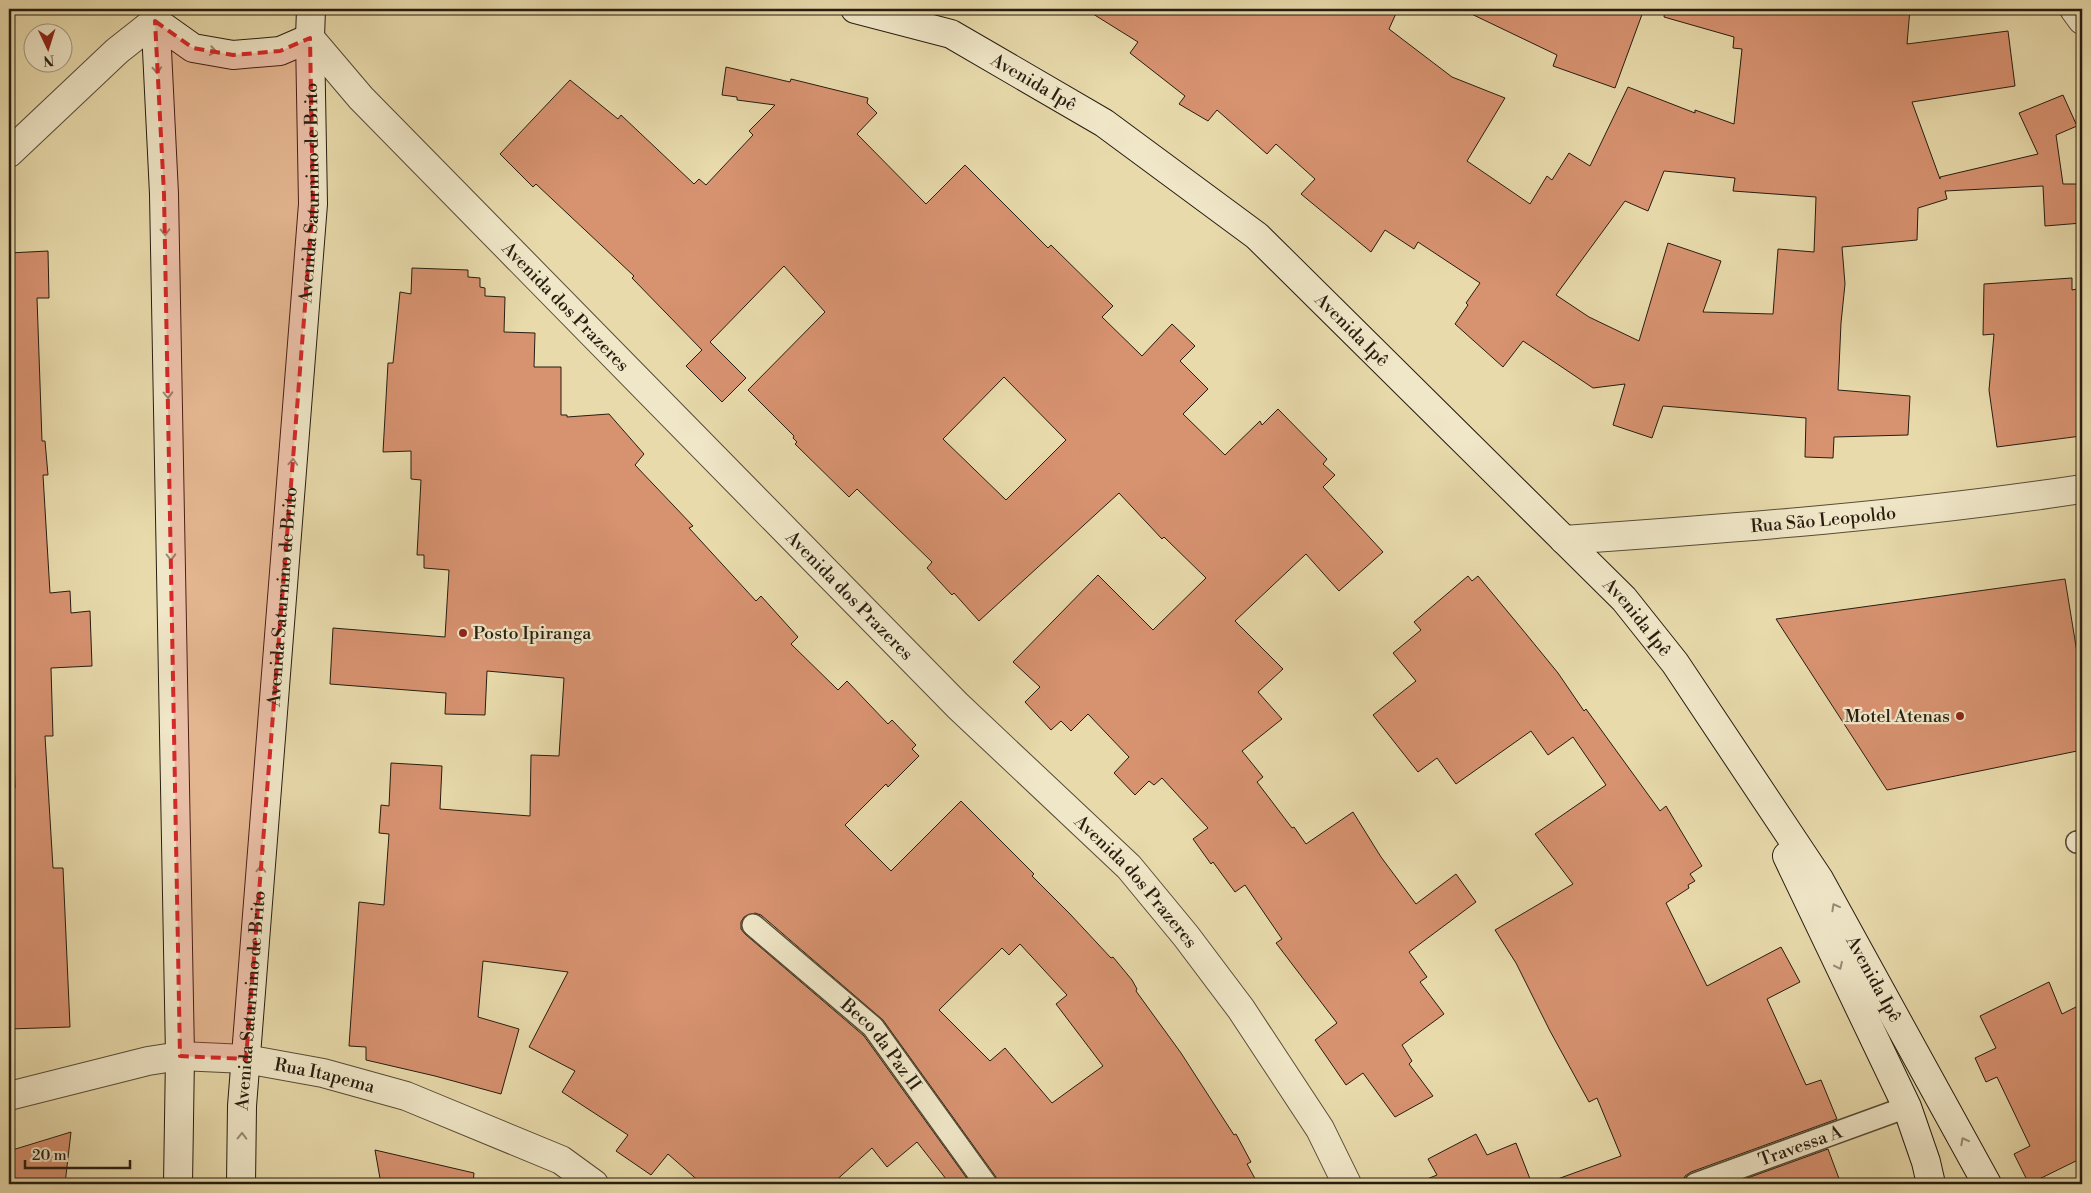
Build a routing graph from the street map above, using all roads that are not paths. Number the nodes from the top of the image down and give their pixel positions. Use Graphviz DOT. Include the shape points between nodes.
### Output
graph roads {
  1 [pos="311,9"];
  2 [pos="855,9"];
  3 [pos="2074,9"];
  4 [pos="155,15"];
  5 [pos="2082,20"];
  6 [pos="310,38"];
  7 [pos="9,153"];
  8 [pos="2082,489"];
  9 [pos="1564,540"];
  10 [pos="1750,777"];
  11 [pos="753,925"];
  12 [pos="180,1056"];
  13 [pos="246,1059"];
  14 [pos="9,1096"];
  15 [pos="1906,1107"];
  16 [pos="178,1184"];
  17 [pos="241,1184"];
  18 [pos="594,1184"];
  19 [pos="986,1184"];
  20 [pos="1347,1184"];
  21 [pos="1695,1184"];
  22 [pos="1931,1184"];
  23 [pos="1987,1184"];
  1 -- 6 [label="main road, Avenida Saturnino de Brito"];
  2 -- 9 [label="main road, Avenida Ipê" via="951,34 1104,122 1250,231"];
  3 -- 5 [label="main road"];
  4 -- 6 [label="main road, one-way" via="194,48 233,55 280,51"];
  4 -- 7 [label="main road"];
  4 -- 12 [label="main road, one-way" via="164,194"];
  13 -- 6 [label="main road, Avenida Saturnino de Brito, one-way" via="313,204"];
  6 -- 20 [label="main road, Avenida dos Prazeres" via="368,105 958,706 1129,867 1241,1008 1320,1129"];
  8 -- 9 [label="main road, Rua São Leopoldo" via="1980,504 1783,525"];
  9 -- 10 [label="main road, Avenida Ipê" via="1624,600 1675,663"];
  10 -- 15 [label="main road, Avenida Ipê, one-way"];
  23 -- 10 [label="main road, Avenida Ipê, one-way" via="1819,879"];
  11 -- 19 [label="lane, Beco da Paz II" via="873,1027"];
  12 -- 13 [label="main road, Rua Itapema"];
  12 -- 14 [label="main road, Rua Itapema"];
  12 -- 16 [label="main road"];
  17 -- 13 [label="main road, Avenida Saturnino de Brito, one-way"];
  13 -- 18 [label="main road, Rua Itapema" via="323,1073 406,1096 560,1160"];
  15 -- 21 [label="lane, Travessa A"];
  15 -- 22 [label="main road, Avenida Ipê"];
}
